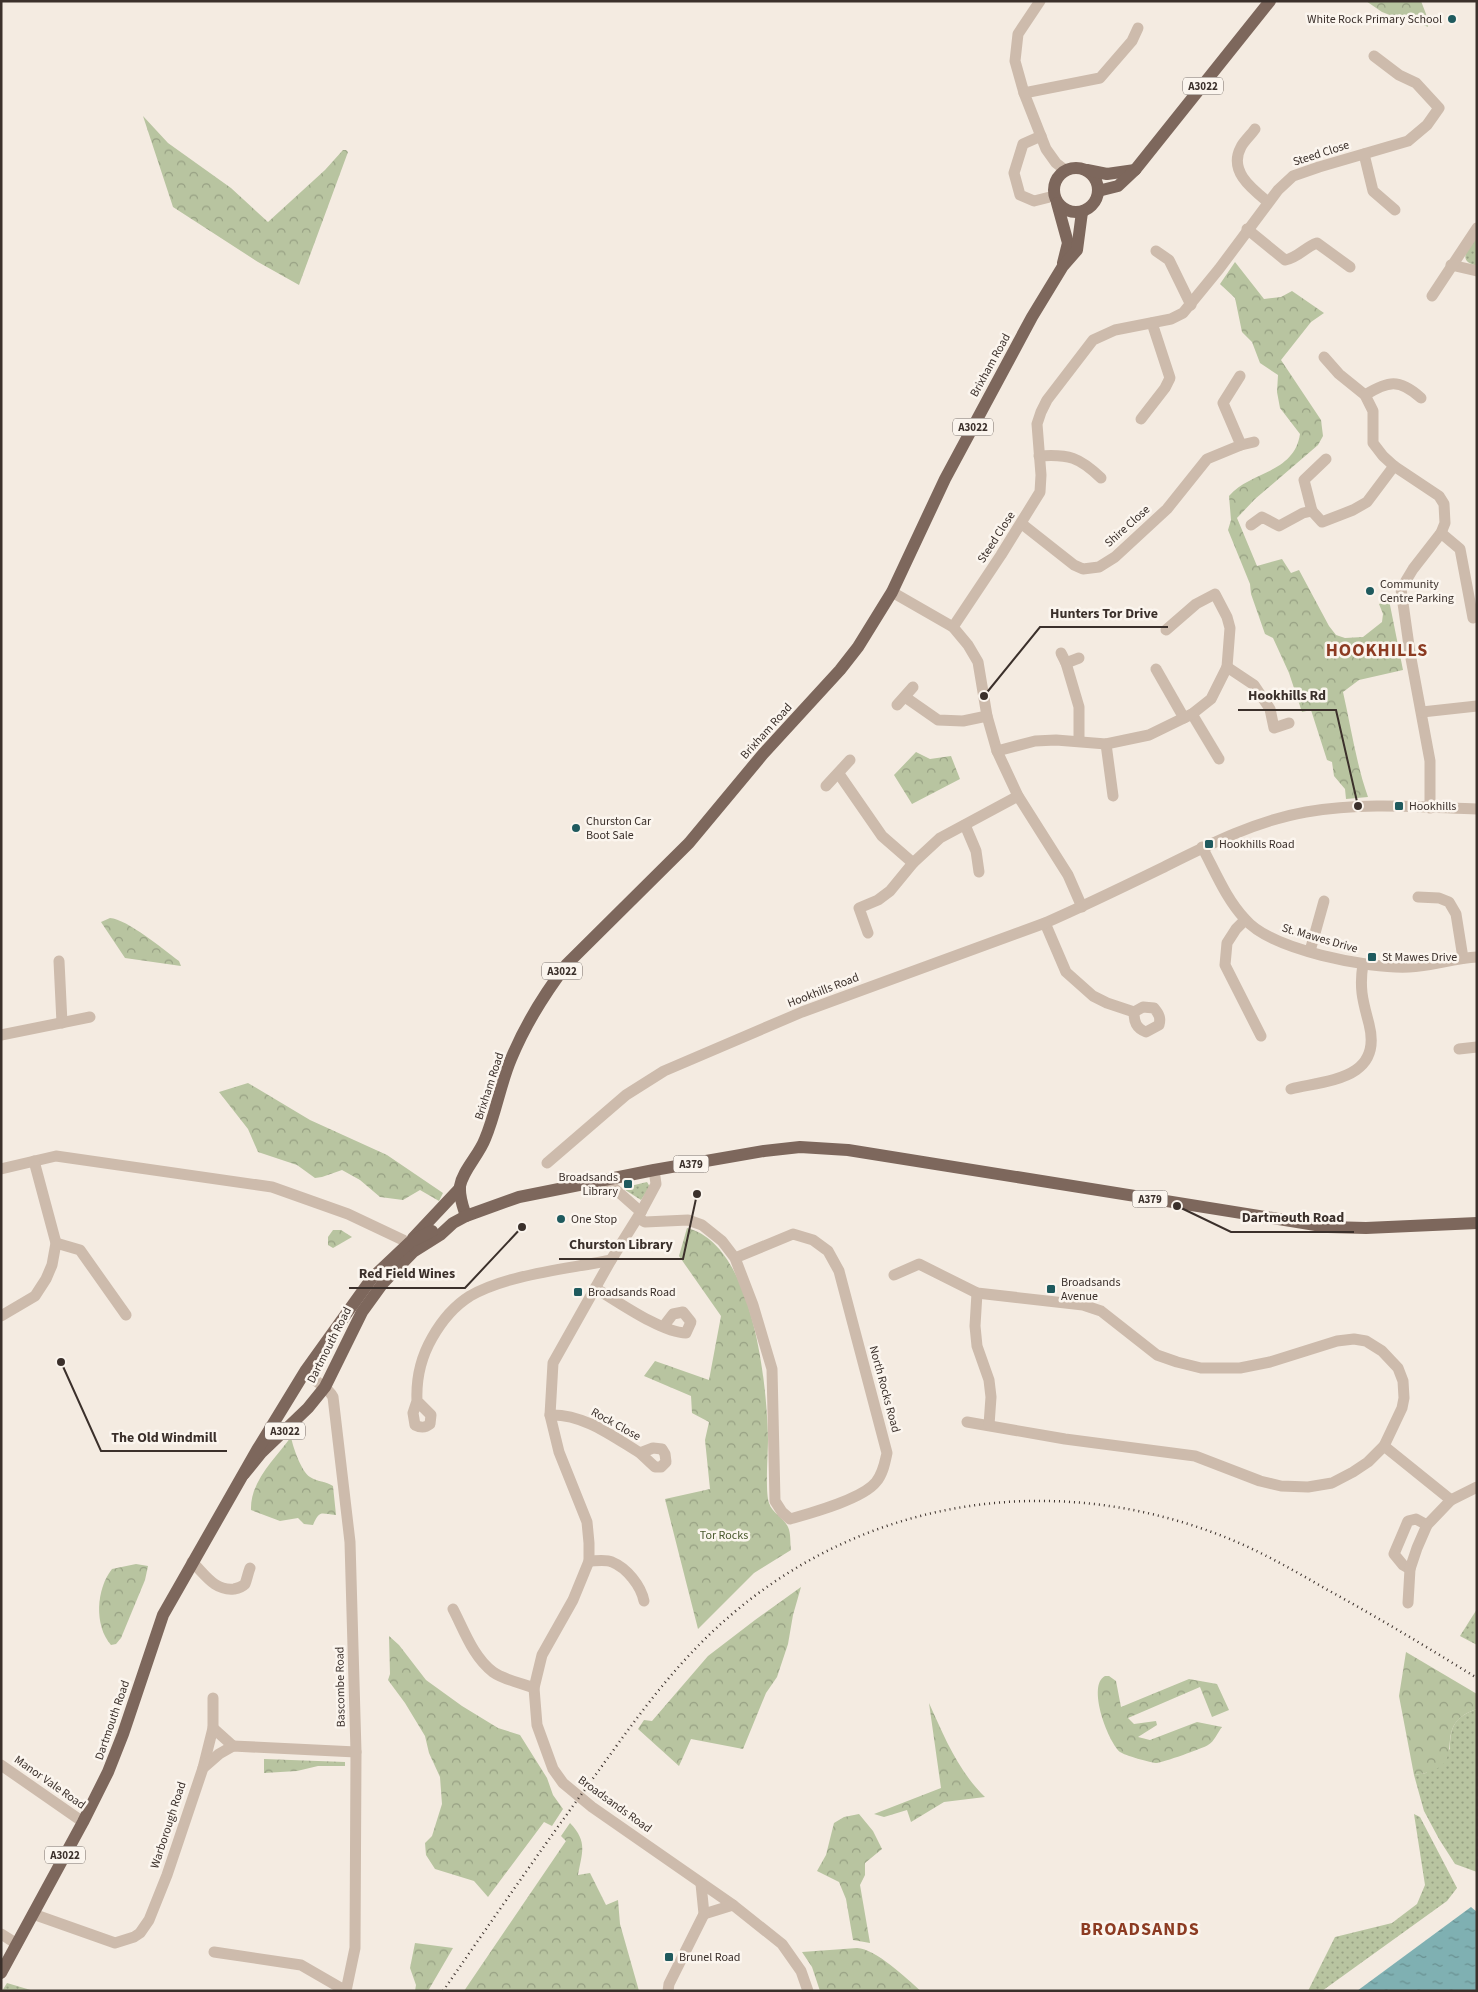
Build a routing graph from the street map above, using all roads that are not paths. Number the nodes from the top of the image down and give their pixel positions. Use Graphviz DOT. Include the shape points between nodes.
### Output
graph roads {
  1 [pos="1040,1"];
  2 [pos="1270,1"];
  3 [pos="1138,28"];
  4 [pos="1374,56"];
  5 [pos="1024,93"];
  6 [pos="1255,129"];
  7 [pos="1040,136"];
  8 [pos="1364,154"];
  9 [pos="1060,170"];
  10 [pos="1087,170"];
  11 [pos="1135,170"];
  12 [pos="1098,191"];
  13 [pos="1056,200"];
  14 [pos="1268,202"];
  15 [pos="1395,210"];
  16 [pos="1082,212"];
  17 [pos="1477,228"];
  18 [pos="1247,229"];
  19 [pos="1156,251"];
  20 [pos="1451,265"];
  21 [pos="1062,266"];
  22 [pos="1350,266"];
  23 [pos="1477,271"];
  24 [pos="1432,296"];
  25 [pos="1191,304"];
  26 [pos="1152,323"];
  27 [pos="1324,357"];
  28 [pos="1240,376"];
  29 [pos="1365,395"];
  30 [pos="1421,398"];
  31 [pos="1141,419"];
  32 [pos="1254,442"];
  33 [pos="1241,445"];
  34 [pos="1039,456"];
  35 [pos="1326,459"];
  36 [pos="1394,466"];
  37 [pos="1101,478"];
  38 [pos="1312,511"];
  39 [pos="1022,524"];
  40 [pos="1251,525"];
  41 [pos="1441,533"];
  42 [pos="892,592"];
  43 [pos="1473,618"];
  44 [pos="953,626"];
  45 [pos="1166,630"];
  46 [pos="1079,658"];
  47 [pos="1227,667"];
  48 [pos="1156,669"];
  49 [pos="913,687"];
  50 [pos="905,697"];
  51 [pos="897,705"];
  52 [pos="1477,706"];
  53 [pos="1422,712"];
  54 [pos="987,716"];
  55 [pos="1188,716"];
  56 [pos="1289,723"];
  57 [pos="1079,741"];
  58 [pos="1106,744"];
  59 [pos="997,751"];
  60 [pos="1219,759"];
  61 [pos="850,760"];
  62 [pos="839,774"];
  63 [pos="826,786"];
  64 [pos="1018,796"];
  65 [pos="1113,796"];
  66 [pos="1430,808"];
  67 [pos="1477,809"];
  68 [pos="965,825"];
  69 [pos="1202,848"];
  70 [pos="913,864"];
  71 [pos="979,872"];
  72 [pos="1418,897"];
  73 [pos="1324,901"];
  74 [pos="1082,907"];
  75 [pos="1245,920"];
  76 [pos="1045,923"];
  77 [pos="868,933"];
  78 [pos="1310,951"];
  79 [pos="1477,957"];
  80 [pos="1463,958"];
  81 [pos="60,961"];
  82 [pos="1363,964"];
  83 [pos="1134,1012"];
  84 [pos="90,1018"];
  85 [pos="62,1023"];
  86 [pos="1,1036"];
  87 [pos="1261,1036"];
  88 [pos="1477,1048"];
  89 [pos="1459,1049"];
  90 [pos="1291,1089"];
  91 [pos="34,1161"];
  92 [pos="547,1163"];
  93 [pos="1,1168"];
  94 [pos="654,1170"];
  95 [pos="606,1181"];
  96 [pos="460,1188"];
  97 [pos="640,1215"];
  98 [pos="466,1216"];
  99 [pos="1477,1223"];
  100 [pos="56,1243"];
  101 [pos="410,1246"];
  102 [pos="735,1258"];
  103 [pos="611,1260"];
  104 [pos="894,1275"];
  105 [pos="595,1288"];
  106 [pos="977,1293"];
  107 [pos="126,1315"];
  108 [pos="1,1316"];
  109 [pos="663,1327"];
  110 [pos="306,1370"];
  111 [pos="325,1387"];
  112 [pos="417,1401"];
  113 [pos="550,1415"];
  114 [pos="967,1422"];
  115 [pos="989,1425"];
  116 [pos="1384,1446"];
  117 [pos="640,1453"];
  118 [pos="244,1474"];
  119 [pos="1477,1487"];
  120 [pos="1451,1500"];
  121 [pos="1427,1526"];
  122 [pos="588,1561"];
  123 [pos="192,1562"];
  124 [pos="250,1568"];
  125 [pos="1410,1569"];
  126 [pos="644,1601"];
  127 [pos="1408,1602"];
  128 [pos="453,1609"];
  129 [pos="534,1688"];
  130 [pos="213,1698"];
  131 [pos="213,1728"];
  132 [pos="233,1746"];
  133 [pos="356,1752"];
  134 [pos="1,1765"];
  135 [pos="203,1768"];
  136 [pos="83,1822"];
  137 [pos="701,1884"];
  138 [pos="733,1905"];
  139 [pos="33,1914"];
  140 [pos="704,1914"];
  141 [pos="1,1934"];
  142 [pos="16,1944"];
  143 [pos="214,1952"];
  144 [pos="1,1973"];
  145 [pos="346,1991"];
  146 [pos="668,1991"];
  147 [pos="808,1991"];
  1 -- 5 [label="street" via="1018,34 1015,61"];
  2 -- 11 [label="main road, A3022"];
  3 -- 5 [label="street" via="1132,41 1100,78"];
  4 -- 8 [label="street, Steed Close" via="1416,83 1439,108 1427,125 1408,141"];
  5 -- 7 [label="street"];
  6 -- 14 [label="street" via="1237,156 1239,170 1247,184"];
  7 -- 9 [label="street"];
  7 -- 13 [label="street" via="1023,144 1014,173 1020,195 1034,201"];
  8 -- 14 [label="street, Steed Close" via="1293,176"];
  8 -- 15 [label="street, Steed Close" via="1373,191"];
  9 -- 10 [label="main road" via="1076,167"];
  9 -- 13 [label="main road, Brixham Road / A3022" via="1054,185"];
  10 -- 11 [label="main road" via="1107,174"];
  10 -- 12 [label="main road" via="1097,182"];
  11 -- 12 [label="main road, A3022" via="1118,186"];
  12 -- 16 [label="main road" via="1094,204"];
  13 -- 16 [label="main road" via="1066,210"];
  13 -- 21 [label="main road, Brixham Road / A3022" via="1068,244"];
  14 -- 18 [label="street, Steed Close"];
  16 -- 21 [label="main road, Brixham Road / A3022" via="1076,250"];
  17 -- 20 [label="street"];
  18 -- 22 [label="street" via="1285,260 1293,259 1317,242"];
  18 -- 25 [label="street, Steed Close"];
  19 -- 25 [label="street" via="1169,260"];
  20 -- 23 [label="street"];
  20 -- 24 [label="street"];
  21 -- 42 [label="main road, Brixham Road / A3022" via="944,479"];
  25 -- 26 [label="street, Steed Close" via="1171,319"];
  26 -- 31 [label="street" via="1170,378"];
  26 -- 34 [label="street, Steed Close" via="1114,330 1094,340 1041,412 1037,424"];
  27 -- 29 [label="street"];
  28 -- 33 [label="street" via="1224,403"];
  29 -- 30 [label="street" via="1382,385 1396,382"];
  29 -- 36 [label="street" via="1373,411 1373,443"];
  32 -- 33 [label="street, Shire Close"];
  33 -- 39 [label="street, Shire Close" via="1208,459 1167,509 1100,567 1082,570"];
  34 -- 37 [label="street" via="1059,454 1072,457"];
  34 -- 39 [label="street, Steed Close" via="1040,492"];
  35 -- 38 [label="street" via="1304,480"];
  36 -- 38 [label="street" via="1367,502 1353,510 1322,522"];
  36 -- 41 [label="street" via="1439,496 1446,515"];
  38 -- 40 [label="street" via="1303,512 1279,526 1262,517"];
  39 -- 44 [label="street, Steed Close"];
  41 -- 43 [label="street" via="1460,549"];
  41 -- 53 [label="street" via="1412,569 1401,589"];
  42 -- 44 [label="street"];
  42 -- 96 [label="main road, Brixham Road / A3022" via="840,670 763,754 689,843 586,944 555,980 510,1060 484,1143"];
  44 -- 54 [label="street" via="978,662"];
  45 -- 47 [label="street" via="1196,604 1215,594 1230,628"];
  46 -- 57 [label="street" via="1063,658 1080,707"];
  47 -- 55 [label="street" via="1211,699"];
  47 -- 56 [label="street" via="1254,685 1270,709 1274,728"];
  48 -- 55 [label="street"];
  49 -- 50 [label="street"];
  50 -- 51 [label="street"];
  50 -- 54 [label="street" via="938,720 963,721"];
  52 -- 53 [label="street"];
  53 -- 66 [label="street" via="1430,761"];
  54 -- 59 [label="street"];
  55 -- 58 [label="street" via="1149,735"];
  55 -- 60 [label="street"];
  57 -- 58 [label="street"];
  57 -- 59 [label="street" via="1035,741"];
  58 -- 65 [label="street"];
  59 -- 64 [label="street"];
  61 -- 62 [label="street"];
  62 -- 63 [label="street"];
  62 -- 70 [label="street" via="882,836"];
  64 -- 68 [label="street"];
  64 -- 74 [label="street" via="1068,875"];
  66 -- 67 [label="street, Hookhills Road"];
  66 -- 69 [label="street, Hookhills Road" via="1351,806 1305,812 1275,819"];
  68 -- 70 [label="street" via="940,838"];
  68 -- 71 [label="street" via="976,851"];
  69 -- 74 [label="street, Hookhills Road"];
  69 -- 75 [label="street, St. Mawes Drive"];
  70 -- 77 [label="street" via="878,900 857,903"];
  72 -- 80 [label="street" via="1449,902 1456,914"];
  73 -- 78 [label="street"];
  74 -- 76 [label="street, Hookhills Road"];
  75 -- 78 [label="street, St. Mawes Drive" via="1260,933"];
  75 -- 87 [label="street" via="1227,942 1225,965"];
  76 -- 83 [label="street" via="1066,972 1093,996"];
  76 -- 92 [label="street, Hookhills Road" via="802,1012 664,1071 626,1094"];
  78 -- 82 [label="street, St. Mawes Drive"];
  79 -- 80 [label="street, St. Mawes Drive"];
  80 -- 82 [label="street, St. Mawes Drive" via="1411,967"];
  81 -- 85 [label="street"];
  82 -- 90 [label="street" via="1360,983 1372,1041 1366,1061 1356,1072 1340,1078"];
  84 -- 85 [label="street"];
  85 -- 86 [label="street"];
  88 -- 89 [label="street"];
  91 -- 93 [label="street"];
  91 -- 100 [label="street"];
  91 -- 101 [label="street" via="56,1156 272,1187 348,1214"];
  94 -- 95 [label="main road, A379"];
  94 -- 97 [label="street, Broadsands Road" via="656,1184"];
  94 -- 99 [label="main road, A379" via="764,1151 825,1148 1328,1227"];
  95 -- 97 [label="street"];
  95 -- 98 [label="main road, A379" via="519,1197"];
  96 -- 98 [label="main road"];
  96 -- 101 [label="main road, Brixham Road / A3022"];
  97 -- 102 [label="street, North Rocks Road" via="645,1222 688,1220 702,1225 722,1241"];
  97 -- 103 [label="street, Broadsands Road"];
  98 -- 101 [label="main road"];
  100 -- 107 [label="street" via="80,1250"];
  100 -- 108 [label="street" via="52,1265 35,1296"];
  101 -- 110 [label="main road, Dartmouth Road / A3022" via="372,1278"];
  101 -- 111 [label="main road, Dartmouth Road / A3022" via="362,1312"];
  102 -- 102 [label="street, North Rocks Road" via="793,1234 813,1240 828,1252 839,1271 887,1453 876,1483 829,1508 790,1519 775,1502 772,1370"];
  103 -- 105 [label="street, Broadsands Road"];
  103 -- 112 [label="street" via="506,1281 470,1296 439,1326 427,1346 417,1381"];
  104 -- 106 [label="street" via="919,1264"];
  105 -- 109 [label="street"];
  105 -- 113 [label="street, Broadsands Road" via="554,1363"];
  106 -- 115 [label="street" via="975,1326 977,1346 989,1380"];
  106 -- 116 [label="street" via="1083,1305 1101,1311 1157,1355 1201,1368 1240,1368 1337,1341 1354,1339 1366,1342 1390,1358 1403,1381 1402,1408"];
  110 -- 111 [label="street" via="310,1377"];
  110 -- 118 [label="main road, Dartmouth Road / A3022"];
  111 -- 118 [label="main road, Dartmouth Road / A3022"];
  111 -- 133 [label="street, Bascombe Road" via="333,1397 350,1542"];
  113 -- 117 [label="street, Rock Close" via="564,1414 594,1425"];
  113 -- 122 [label="street, Broadsands Road" via="559,1452 587,1522"];
  114 -- 115 [label="street"];
  115 -- 116 [label="street" via="1194,1456 1260,1481 1296,1488 1332,1483 1368,1462"];
  116 -- 120 [label="street"];
  118 -- 123 [label="main road, Dartmouth Road / A3022"];
  119 -- 120 [label="street"];
  120 -- 121 [label="street"];
  121 -- 125 [label="street"];
  121 -- 125 [label="street" via="1416,1519 1408,1521 1401,1535 1394,1554"];
  122 -- 126 [label="street" via="611,1561 625,1570 642,1590"];
  122 -- 129 [label="street, Broadsands Road" via="570,1607 542,1655"];
  123 -- 124 [label="street" via="217,1586 228,1589 241,1588"];
  123 -- 136 [label="main road, Dartmouth Road / A3022" via="163,1615 123,1734"];
  125 -- 127 [label="street"];
  128 -- 129 [label="street" via="470,1644 494,1673"];
  129 -- 137 [label="street, Broadsands Road" via="537,1725 553,1769 563,1783"];
  130 -- 131 [label="street, Warborough Road"];
  131 -- 132 [label="street"];
  131 -- 135 [label="street, Warborough Road"];
  132 -- 133 [label="street"];
  132 -- 135 [label="street"];
  133 -- 145 [label="street, Bascombe Road" via="355,1948"];
  134 -- 136 [label="street, Manor Vale Road"];
  135 -- 139 [label="street, Warborough Road" via="167,1875 149,1920 140,1933 116,1943"];
  136 -- 139 [label="main road, Dartmouth Road / A3022"];
  137 -- 138 [label="street, Broadsands Road"];
  137 -- 140 [label="street"];
  138 -- 140 [label="street"];
  138 -- 147 [label="street, Broadsands Road" via="782,1944"];
  139 -- 142 [label="main road, Dartmouth Road / A3022"];
  140 -- 146 [label="street"];
  141 -- 142 [label="street"];
  142 -- 144 [label="main road, Dartmouth Road / A3022"];
  143 -- 145 [label="street" via="301,1965"];
}
